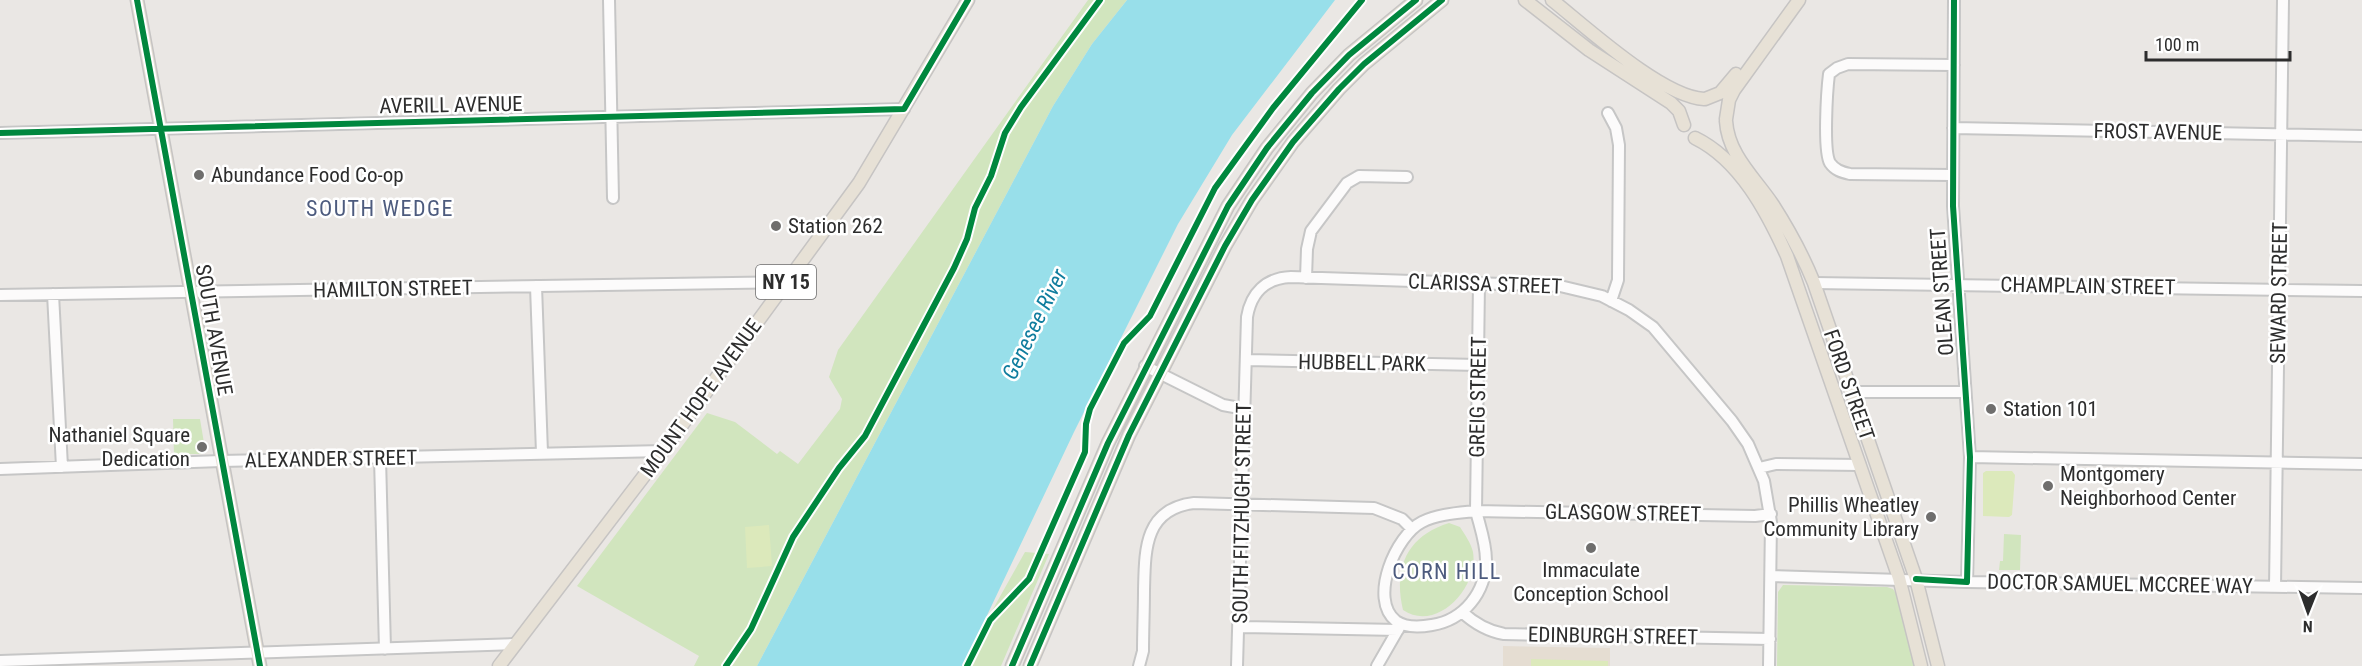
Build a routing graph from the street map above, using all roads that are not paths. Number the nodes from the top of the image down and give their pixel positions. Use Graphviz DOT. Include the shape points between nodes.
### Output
graph roads {
  1 [pos="137,0"];
  2 [pos="609,0"];
  3 [pos="968,0"];
  4 [pos="1416,0"];
  5 [pos="1442,0"];
  6 [pos="1525,0"];
  7 [pos="1552,0"];
  8 [pos="1799,0"];
  9 [pos="1954,0"];
  10 [pos="2283,0"];
  11 [pos="1954,64"];
  12 [pos="1704,99"];
  13 [pos="903,110"];
  14 [pos="1608,113"];
  15 [pos="611,118"];
  16 [pos="1726,120"];
  17 [pos="1684,125"];
  18 [pos="1953,128"];
  19 [pos="160,129"];
  20 [pos="0,133"];
  21 [pos="2281,134"];
  22 [pos="2362,136"];
  23 [pos="1695,138"];
  24 [pos="1952,174"];
  25 [pos="1407,177"];
  26 [pos="614,198"];
  27 [pos="1306,278"];
  28 [pos="787,282"];
  29 [pos="1479,283"];
  30 [pos="1814,283"];
  31 [pos="1958,284"];
  32 [pos="536,286"];
  33 [pos="2279,289"];
  34 [pos="2362,291"];
  35 [pos="190,292"];
  36 [pos="53,294"];
  37 [pos="0,295"];
  38 [pos="1611,301"];
  39 [pos="1246,360"];
  40 [pos="1478,365"];
  41 [pos="1145,366"];
  42 [pos="1160,374"];
  43 [pos="1852,392"];
  44 [pos="1964,392"];
  45 [pos="1245,409"];
  46 [pos="663,451"];
  47 [pos="542,453"];
  48 [pos="1970,457"];
  49 [pos="380,458"];
  50 [pos="221,461"];
  51 [pos="2277,463"];
  52 [pos="2362,464"];
  53 [pos="1860,465"];
  54 [pos="62,467"];
  55 [pos="1759,468"];
  56 [pos="0,469"];
  57 [pos="1243,505"];
  58 [pos="1476,511"];
  59 [pos="1771,514"];
  60 [pos="1412,529"];
  61 [pos="1771,576"];
  62 [pos="1899,578"];
  63 [pos="1916,579"];
  64 [pos="1967,582"];
  65 [pos="2275,587"];
  66 [pos="2362,588"];
  67 [pos="1462,612"];
  68 [pos="1240,627"];
  69 [pos="1400,627"];
  70 [pos="1770,639"];
  71 [pos="516,644"];
  72 [pos="385,649"];
  73 [pos="258,653"];
  74 [pos="0,661"];
  75 [pos="260,666"];
  76 [pos="500,666"];
  77 [pos="1012,666"];
  78 [pos="1030,666"];
  79 [pos="1139,666"];
  80 [pos="1237,666"];
  81 [pos="1377,666"];
  82 [pos="1769,666"];
  83 [pos="1921,666"];
  84 [pos="1938,666"];
  1 -- 19 [label="main road, SOUTH AVENUE"];
  2 -- 15 [label="street"];
  3 -- 13 [label="main road, MOUNT HOPE AVENUE / NY 15"];
  4 -- 41 [label="main road" via="1343,62 1300,106 1262,155 1219,222"];
  5 -- 42 [label="main road" via="1339,89 1271,170 1225,246"];
  6 -- 17 [label="main road" via="1589,50 1671,103"];
  7 -- 12 [label="main road" via="1667,87 1686,97"];
  8 -- 12 [label="main road" via="1723,90"];
  8 -- 16 [label="main road" via="1734,90"];
  9 -- 11 [label="street, OLEAN STREET"];
  10 -- 21 [label="street, SEWARD STREET"];
  11 -- 18 [label="street, OLEAN STREET"];
  11 -- 24 [label="street" via="1848,64 1829,74 1827,87 1826,149 1837,171"];
  12 -- 16 [label="main road" via="1720,105"];
  12 -- 17 [label="main road" via="1688,107"];
  13 -- 15 [label="street, AVERILL AVENUE"];
  13 -- 28 [label="main road, MOUNT HOPE AVENUE / NY 15" via="859,183"];
  14 -- 38 [label="street" via="1619,145 1618,280"];
  15 -- 19 [label="street, AVERILL AVENUE"];
  15 -- 26 [label="street"];
  16 -- 23 [label="main road" via="1722,133 1714,139"];
  16 -- 30 [label="main road, FORD STREET" via="1727,136 1734,151 1781,217"];
  17 -- 23 [label="main road"];
  18 -- 21 [label="street, FROST AVENUE"];
  18 -- 24 [label="street, OLEAN STREET"];
  19 -- 20 [label="street, AVERILL AVENUE"];
  19 -- 35 [label="main road, SOUTH AVENUE"];
  21 -- 22 [label="street, FROST AVENUE"];
  21 -- 33 [label="street, SEWARD STREET"];
  23 -- 53 [label="main road, FORD STREET" via="1723,156 1773,228 1790,265"];
  24 -- 31 [label="street, OLEAN STREET"];
  25 -- 27 [label="street" via="1359,176 1350,181 1311,231"];
  27 -- 29 [label="street, CLARISSA STREET"];
  27 -- 39 [label="street, CLARISSA STREET" via="1278,278 1256,293 1247,317"];
  28 -- 32 [label="street, HAMILTON STREET"];
  28 -- 46 [label="main road, MOUNT HOPE AVENUE / NY 15"];
  29 -- 38 [label="street, CLARISSA STREET" via="1560,286"];
  29 -- 40 [label="street, GREIG STREET"];
  30 -- 31 [label="street, CHAMPLAIN STREET"];
  30 -- 43 [label="main road, FORD STREET"];
  31 -- 33 [label="street, CHAMPLAIN STREET"];
  31 -- 44 [label="street, OLEAN STREET"];
  32 -- 35 [label="street, HAMILTON STREET"];
  32 -- 47 [label="street"];
  33 -- 34 [label="street, CHAMPLAIN STREET"];
  33 -- 51 [label="street, SEWARD STREET"];
  35 -- 36 [label="street, HAMILTON STREET"];
  35 -- 50 [label="main road, SOUTH AVENUE"];
  36 -- 37 [label="street, HAMILTON STREET"];
  36 -- 54 [label="street"];
  38 -- 55 [label="street, CLARISSA STREET" via="1660,334 1737,428"];
  39 -- 40 [label="street, HUBBELL PARK"];
  39 -- 45 [label="street, SOUTH FITZHUGH STREET"];
  40 -- 58 [label="street, GREIG STREET"];
  41 -- 42 [label="street"];
  41 -- 77 [label="main road" via="1107,443"];
  42 -- 45 [label="street" via="1223,405"];
  42 -- 78 [label="main road"];
  43 -- 44 [label="street"];
  43 -- 63 [label="main road, FORD STREET"];
  44 -- 48 [label="street, OLEAN STREET"];
  45 -- 57 [label="street, SOUTH FITZHUGH STREET"];
  46 -- 47 [label="street, ALEXANDER STREET"];
  46 -- 71 [label="main road, MOUNT HOPE AVENUE / NY 15"];
  47 -- 49 [label="street, ALEXANDER STREET"];
  48 -- 51 [label="street"];
  48 -- 64 [label="street, OLEAN STREET"];
  49 -- 50 [label="street, ALEXANDER STREET"];
  49 -- 72 [label="street"];
  50 -- 54 [label="street, ALEXANDER STREET"];
  50 -- 73 [label="main road, SOUTH AVENUE"];
  51 -- 52 [label="street"];
  51 -- 65 [label="street, SEWARD STREET"];
  53 -- 55 [label="street" via="1776,464"];
  53 -- 62 [label="main road, FORD STREET"];
  54 -- 56 [label="street, ALEXANDER STREET"];
  55 -- 59 [label="street, CLARISSA STREET"];
  57 -- 60 [label="street" via="1374,508 1402,519"];
  57 -- 68 [label="street, SOUTH FITZHUGH STREET"];
  57 -- 79 [label="street" via="1183,505 1170,510 1153,527 1146,548 1143,651"];
  58 -- 59 [label="street, GLASGOW STREET"];
  58 -- 60 [label="street" via="1436,516"];
  58 -- 67 [label="street" via="1484,542 1485,571 1476,597"];
  59 -- 61 [label="street, CLARISSA STREET"];
  60 -- 69 [label="street" via="1393,556 1385,587 1386,605"];
  61 -- 62 [label="street, DOCTOR SAMUEL MCCREE WAY"];
  61 -- 70 [label="street, CLARISSA STREET"];
  62 -- 63 [label="street, DOCTOR SAMUEL MCCREE WAY"];
  62 -- 83 [label="main road, FORD STREET"];
  63 -- 64 [label="street, DOCTOR SAMUEL MCCREE WAY"];
  63 -- 84 [label="main road, FORD STREET"];
  64 -- 65 [label="street, DOCTOR SAMUEL MCCREE WAY"];
  65 -- 66 [label="street, DOCTOR SAMUEL MCCREE WAY"];
  67 -- 69 [label="street" via="1436,624"];
  67 -- 70 [label="street, EDINBURGH STREET" via="1479,626 1504,634"];
  68 -- 69 [label="street"];
  68 -- 80 [label="street, SOUTH FITZHUGH STREET"];
  69 -- 81 [label="street"];
  70 -- 82 [label="street, CLARISSA STREET"];
  71 -- 72 [label="street"];
  71 -- 76 [label="main road, MOUNT HOPE AVENUE / NY 15"];
  72 -- 73 [label="street"];
  73 -- 74 [label="street"];
  73 -- 75 [label="main road, SOUTH AVENUE"];
}
